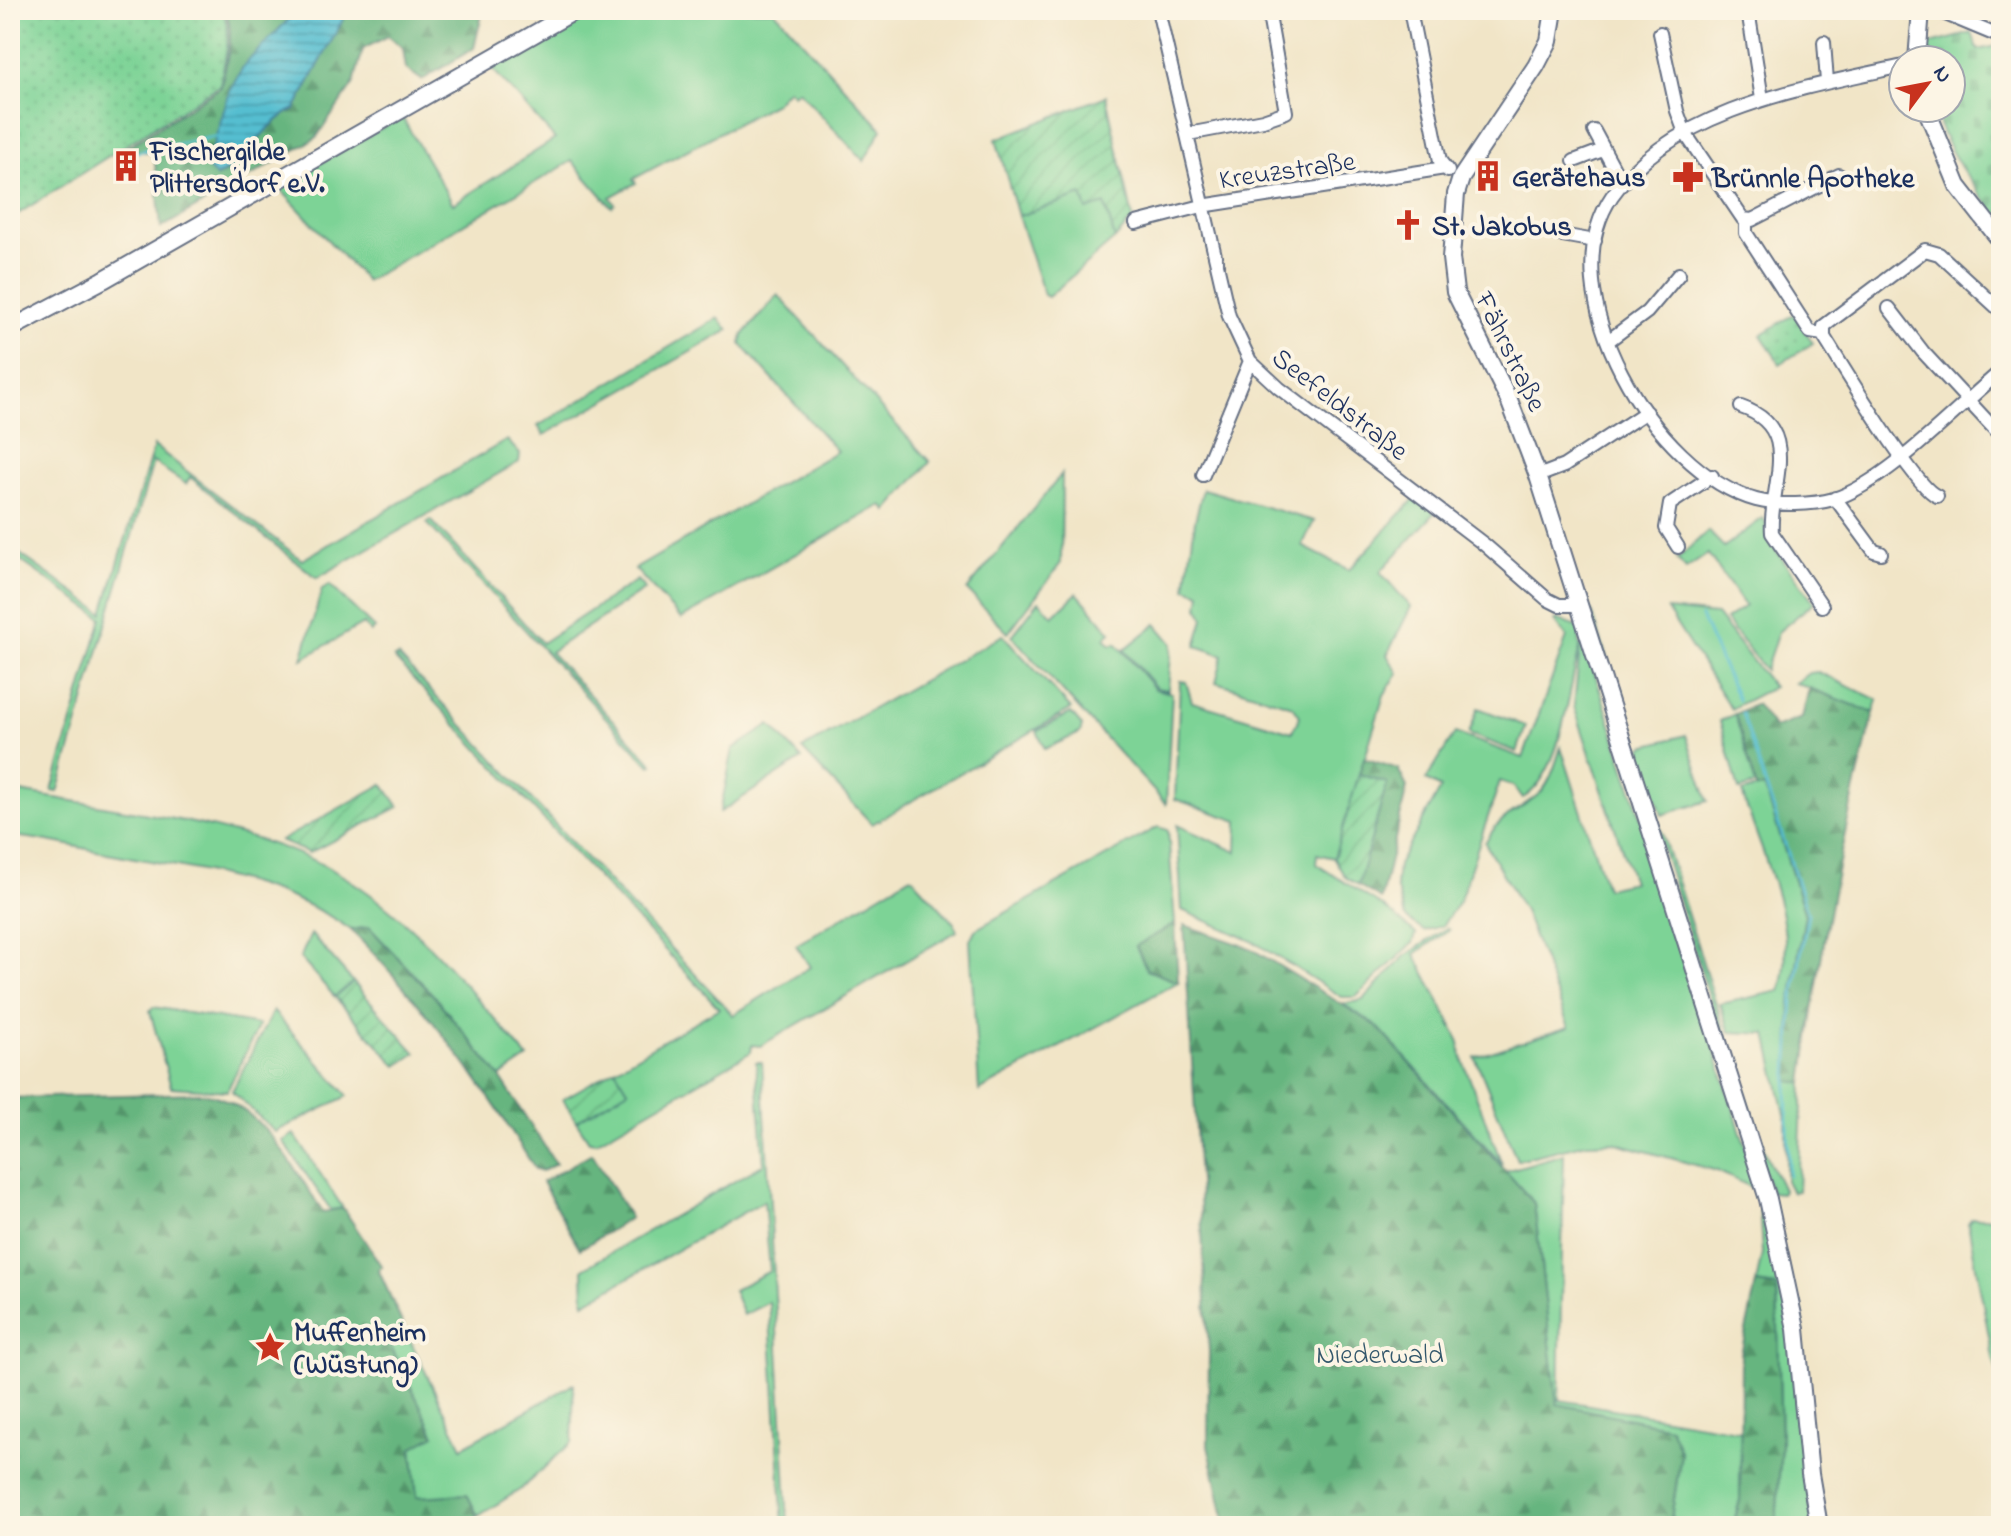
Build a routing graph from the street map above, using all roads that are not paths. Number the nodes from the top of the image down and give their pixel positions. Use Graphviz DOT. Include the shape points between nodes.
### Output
graph roads {
  1 [pos="576,10"];
  2 [pos="1158,10"];
  3 [pos="1268,10"];
  4 [pos="1410,10"];
  5 [pos="1554,10"];
  6 [pos="1748,10"];
  7 [pos="1921,10"];
  8 [pos="1936,10"];
  9 [pos="1660,33"];
  10 [pos="2001,37"];
  11 [pos="1824,42"];
  12 [pos="1918,44"];
  13 [pos="1887,69"];
  14 [pos="1827,82"];
  15 [pos="1762,99"];
  16 [pos="1933,124"];
  17 [pos="1594,131"];
  18 [pos="1685,133"];
  19 [pos="1188,134"];
  20 [pos="1603,150"];
  21 [pos="1574,161"];
  22 [pos="1445,168"];
  23 [pos="1839,175"];
  24 [pos="1461,178"];
  25 [pos="1625,181"];
  26 [pos="1202,206"];
  27 [pos="1746,220"];
  28 [pos="1136,223"];
  29 [pos="1551,233"];
  30 [pos="1595,241"];
  31 [pos="2001,241"];
  32 [pos="1679,274"];
  33 [pos="1889,308"];
  34 [pos="2001,311"];
  35 [pos="10,329"];
  36 [pos="1823,334"];
  37 [pos="1608,341"];
  38 [pos="1250,361"];
  39 [pos="2001,371"];
  40 [pos="1966,400"];
  41 [pos="1741,407"];
  42 [pos="1646,412"];
  43 [pos="2001,436"];
  44 [pos="1902,455"];
  45 [pos="1203,475"];
  46 [pos="1538,476"];
  47 [pos="1712,476"];
  48 [pos="1937,496"];
  49 [pos="1835,498"];
  50 [pos="1775,502"];
  51 [pos="1678,547"];
  52 [pos="1881,553"];
  53 [pos="1579,605"];
  54 [pos="1822,606"];
  55 [pos="1819,1526"];
  1 -- 35 [label="main road"];
  2 -- 19 [label="street, Seefeldstraße"];
  3 -- 19 [label="street" via="1286,112"];
  4 -- 22 [label="street"];
  5 -- 24 [label="main road, Fährstraße" via="1549,41 1536,66"];
  6 -- 15 [label="street"];
  7 -- 12 [label="main road"];
  8 -- 10 [label="street"];
  9 -- 18 [label="street"];
  11 -- 14 [label="street"];
  13 -- 14 [label="street"];
  14 -- 15 [label="street"];
  15 -- 18 [label="street"];
  16 -- 31 [label="main road" via="1958,186"];
  17 -- 20 [label="street"];
  18 -- 25 [label="street"];
  18 -- 27 [label="street"];
  19 -- 26 [label="street, Seefeldstraße"];
  20 -- 21 [label="street"];
  20 -- 25 [label="street"];
  22 -- 24 [label="street"];
  22 -- 26 [label="street, Kreuzstraße"];
  23 -- 27 [label="street"];
  24 -- 46 [label="main road, Fährstraße" via="1453,217 1455,292 1509,400"];
  25 -- 30 [label="street" via="1603,213"];
  26 -- 28 [label="street, Kreuzstraße"];
  26 -- 38 [label="street, Seefeldstraße" via="1233,329"];
  27 -- 36 [label="street" via="1746,233 1810,332"];
  29 -- 30 [label="street"];
  30 -- 37 [label="street" via="1593,282"];
  32 -- 37 [label="street" via="1647,312"];
  33 -- 40 [label="street"];
  34 -- 36 [label="street" via="1939,254 1925,250 1826,323"];
  36 -- 44 [label="street"];
  37 -- 42 [label="street"];
  38 -- 45 [label="street"];
  38 -- 53 [label="street, Seefeldstraße" via="1547,599"];
  39 -- 40 [label="street"];
  40 -- 43 [label="street"];
  40 -- 44 [label="street"];
  41 -- 50 [label="street" via="1773,432 1781,465"];
  42 -- 46 [label="street" via="1564,466"];
  42 -- 47 [label="street" via="1672,444"];
  44 -- 48 [label="street" via="1928,493"];
  44 -- 49 [label="street"];
  46 -- 53 [label="main road, Fährstraße"];
  47 -- 50 [label="street" via="1757,501"];
  47 -- 51 [label="street" via="1670,504 1666,528"];
  49 -- 50 [label="street" via="1808,504"];
  49 -- 52 [label="street" via="1874,551"];
  50 -- 54 [label="street" via="1772,533"];
  53 -- 55 [label="main road, Fährstraße" via="1782,1252"];
}
